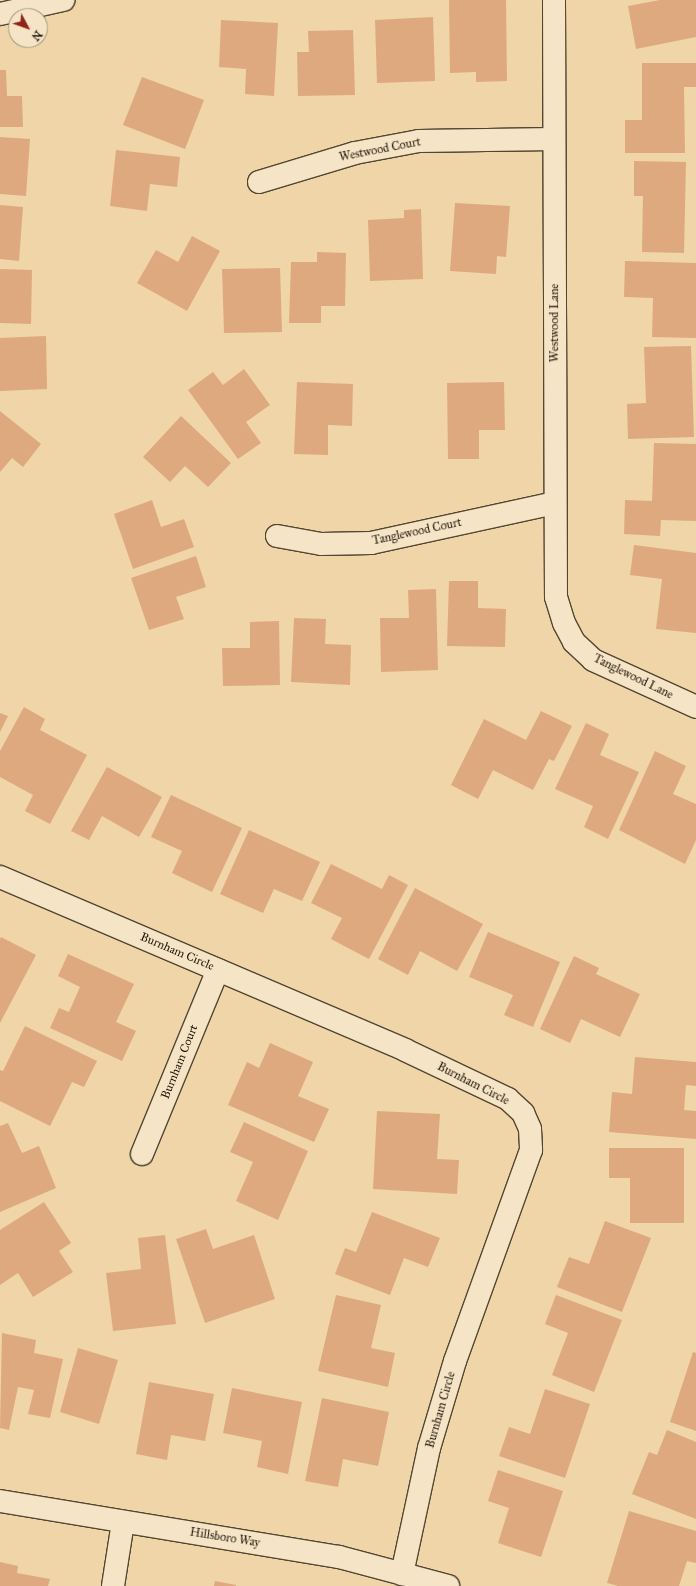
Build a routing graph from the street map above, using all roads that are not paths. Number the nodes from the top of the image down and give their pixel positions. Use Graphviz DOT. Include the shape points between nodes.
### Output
graph roads {
  1 [pos="63,0"];
  2 [pos="554,0"];
  3 [pos="0,14"];
  4 [pos="554,140"];
  5 [pos="259,182"];
  6 [pos="556,503"];
  7 [pos="277,536"];
  8 [pos="574,642"];
  9 [pos="696,707"];
  10 [pos="0,877"];
  11 [pos="218,970"];
  12 [pos="142,1154"];
  13 [pos="0,1501"];
  14 [pos="123,1522"];
  15 [pos="402,1574"];
  16 [pos="113,1586"];
  17 [pos="448,1586"];
  1 -- 3 [label="street"];
  2 -- 4 [label="street, Westwood Lane"];
  4 -- 5 [label="street, Westwood Court" via="418,141 355,153"];
  4 -- 6 [label="street, Westwood Lane"];
  6 -- 7 [label="street, Tanglewood Court" via="371,543 321,544"];
  6 -- 8 [label="street, Westwood Lane" via="556,597 564,623"];
  8 -- 9 [label="street, Tanglewood Lane" via="593,660"];
  10 -- 11 [label="street, Burnham Circle"];
  11 -- 12 [label="street, Burnham Court"];
  11 -- 15 [label="street, Burnham Circle" via="405,1050 508,1099 523,1113 530,1129 531,1150 455,1361 429,1448"];
  13 -- 14 [label="street, Hillsboro Way"];
  14 -- 15 [label="street, Hillsboro Way" via="339,1557"];
  14 -- 16 [label="street"];
  15 -- 17 [label="street, Hillsboro Way"];
}
